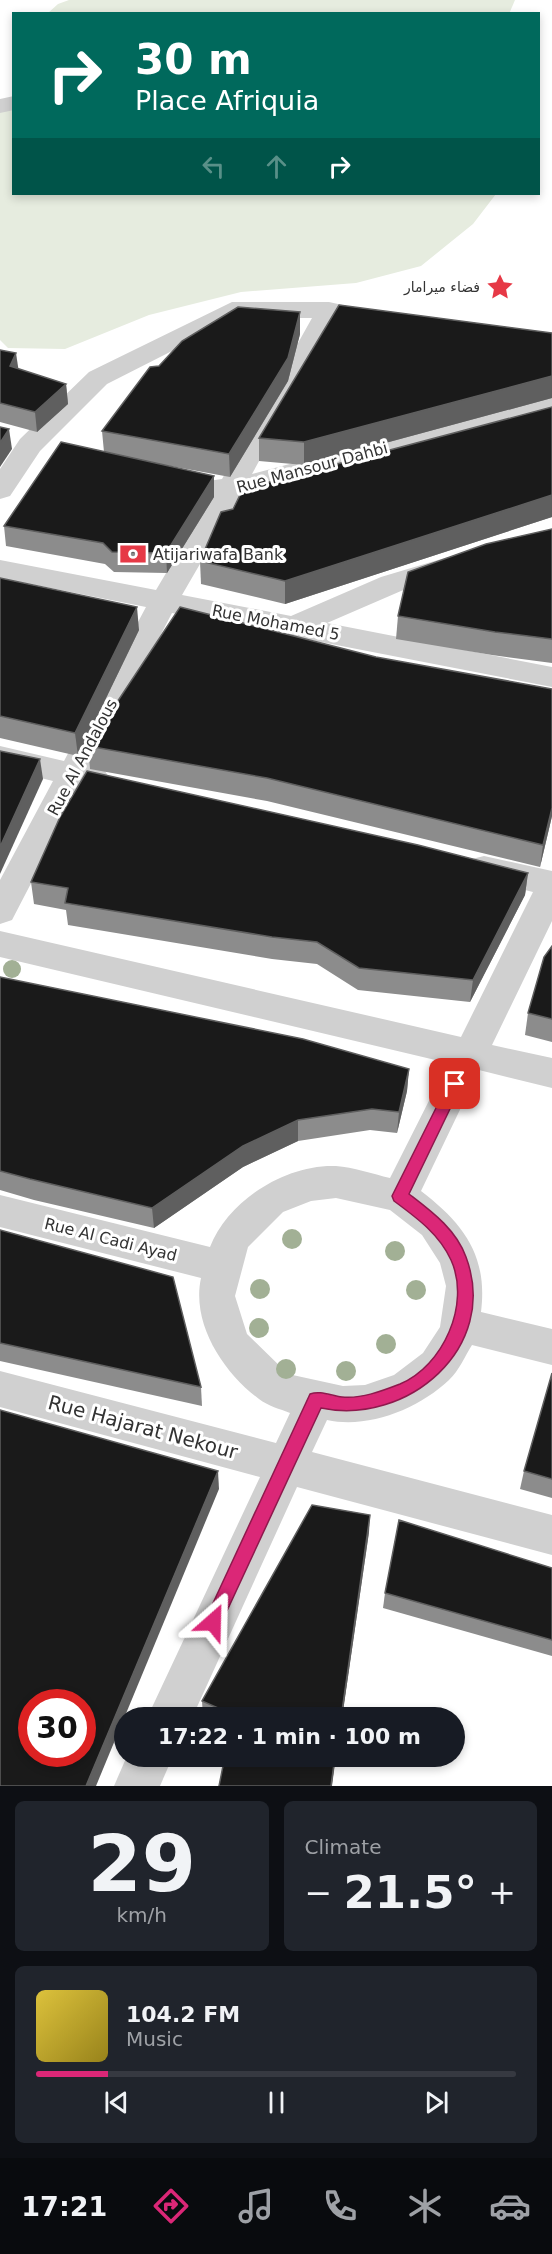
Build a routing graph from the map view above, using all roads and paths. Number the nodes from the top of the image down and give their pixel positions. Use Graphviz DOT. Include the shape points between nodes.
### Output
graph roads {
  1 [pos="329,310"];
  2 [pos="373,317"];
  3 [pos="552,402"];
  4 [pos="0,437"];
  5 [pos="30,445"];
  6 [pos="63,452"];
  7 [pos="197,482"];
  8 [pos="230,489"];
  9 [pos="0,490"];
  10 [pos="477,556"];
  11 [pos="0,569"];
  12 [pos="164,601"];
  13 [pos="296,625"];
  14 [pos="552,676"];
  15 [pos="0,757"];
  16 [pos="74,774"];
  17 [pos="120,785"];
  18 [pos="459,863"];
  19 [pos="552,886"];
  20 [pos="0,911"];
  21 [pos="0,944"];
  22 [pos="470,1055"];
  23 [pos="552,1073"];
  24 [pos="400,1196"];
  25 [pos="0,1211"];
  26 [pos="222,1267"];
  27 [pos="460,1324"];
  28 [pos="552,1347"];
  29 [pos="0,1389"];
  30 [pos="316,1400"];
  31 [pos="285,1466"];
  32 [pos="552,1535"];
  33 [pos="174,1707"];
  34 [pos="146,1767"];
  35 [pos="137,1786"];
  1 -- 2 [label="street"];
  1 -- 5 [label="street" via="232,310 98,378"];
  1 -- 8 [label="street, Rue Al Andalous"];
  3 -- 8 [label="street, Rue Mansour Dahbi"];
  4 -- 5 [label="street"];
  5 -- 6 [label="street"];
  5 -- 9 [label="street"];
  7 -- 8 [label="street, Rue Mansour Dahbi"];
  8 -- 12 [label="street, Rue Al Andalous"];
  10 -- 13 [label="street" via="392,584"];
  11 -- 12 [label="street, Rue Mohamed 5"];
  12 -- 13 [label="street, Rue Mohamed 5"];
  12 -- 16 [label="street, Rue Al Andalous"];
  13 -- 14 [label="street, Rue Mohamed 5"];
  15 -- 16 [label="street"];
  16 -- 17 [label="street"];
  16 -- 20 [label="street, Rue Al Andalous"];
  18 -- 19 [label="street"];
  19 -- 22 [label="street"];
  21 -- 22 [label="street"];
  22 -- 23 [label="street"];
  22 -- 24 [label="street"];
  24 -- 26 [label="street" via="336,1182 298,1189 270,1201 233,1236"];
  24 -- 27 [label="street" via="435,1223 459,1258 465,1286"];
  25 -- 26 [label="street, Rue Al Cadi Ayad"];
  26 -- 30 [label="street" via="216,1296 231,1344 274,1387"];
  27 -- 28 [label="street"];
  27 -- 30 [label="street" via="437,1366 407,1389 365,1404"];
  29 -- 31 [label="street, Rue Hajarat Nekour"];
  30 -- 31 [label="street"];
  31 -- 32 [label="street, Rue Hajarat Nekour"];
  31 -- 33 [label="street"];
  34 -- 35 [label="street"];
}
